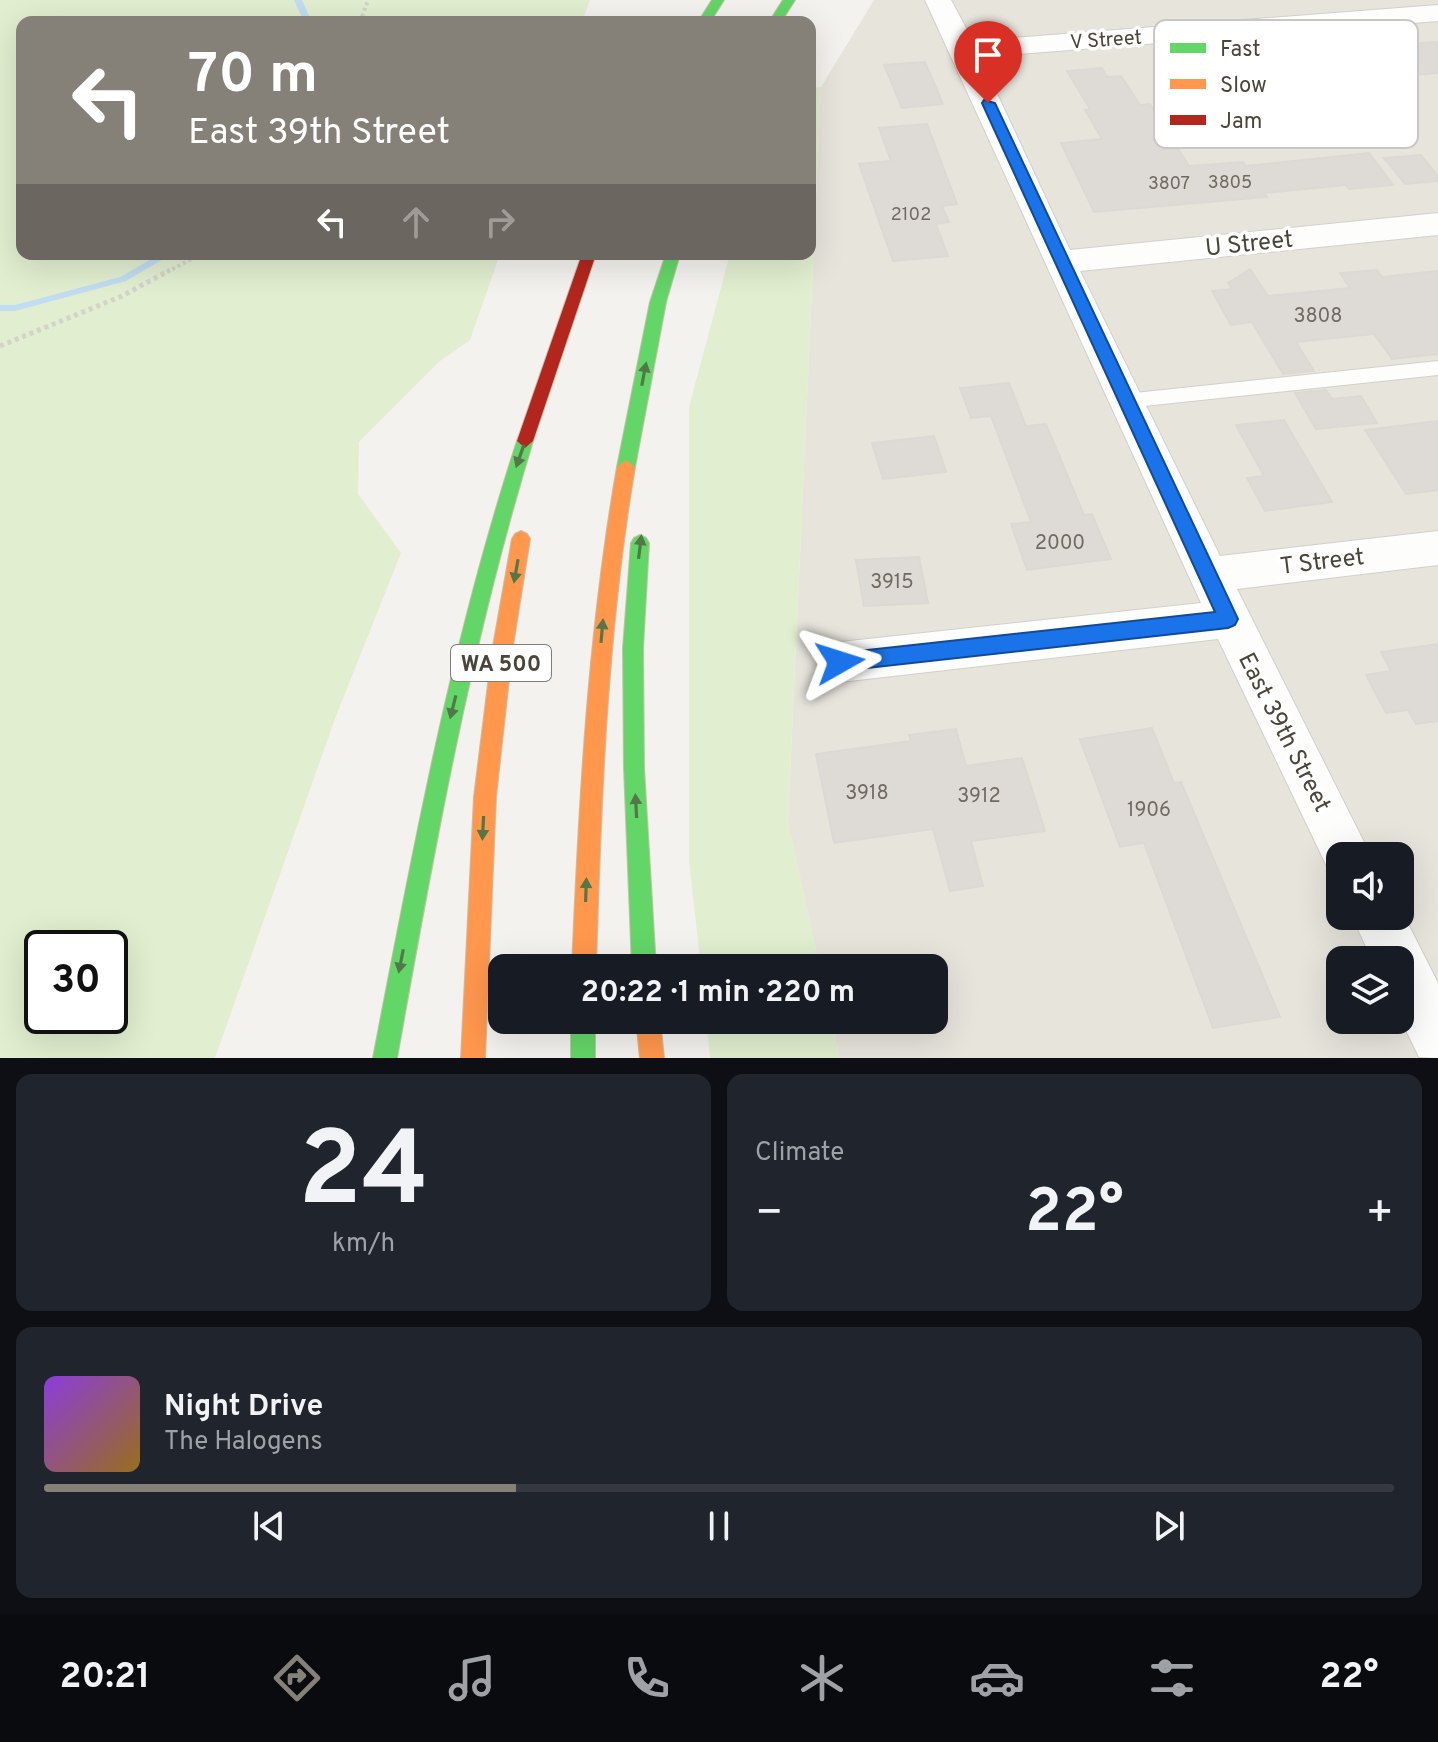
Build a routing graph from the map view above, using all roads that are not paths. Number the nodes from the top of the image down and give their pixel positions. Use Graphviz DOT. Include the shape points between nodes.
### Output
graph roads {
  1 [pos="938,0"];
  2 [pos="1438,13"];
  3 [pos="1349,20"];
  4 [pos="1154,35"];
  5 [pos="965,50"];
  6 [pos="1438,224"];
  7 [pos="587,260"];
  8 [pos="673,260"];
  9 [pos="674,260"];
  10 [pos="1060,262"];
  11 [pos="580,276"];
  12 [pos="665,362"];
  13 [pos="1438,368"];
  14 [pos="1125,401"];
  15 [pos="534,476"];
  16 [pos="524,521"];
  17 [pos="643,523"];
  18 [pos="1438,548"];
  19 [pos="1207,575"];
  20 [pos="1228,619"];
  21 [pos="840,662"];
  22 [pos="1340,842"];
  23 [pos="584,954"];
  24 [pos="643,954"];
  25 [pos="1414,991"];
  26 [pos="583,1034"];
  27 [pos="649,1034"];
  28 [pos="1438,1038"];
  29 [pos="385,1058"];
  30 [pos="473,1058"];
  31 [pos="583,1058"];
  32 [pos="652,1058"];
  1 -- 5 [label="street, East 39th Street"];
  2 -- 3 [label="street, V Street"];
  4 -- 5 [label="street, V Street"];
  5 -- 10 [label="street, East 39th Street"];
  6 -- 10 [label="street, U Street"];
  7 -- 11 [label="highway"];
  23 -- 8 [label="highway, one-way" via="591,756 610,551 658,302"];
  9 -- 12 [label="highway"];
  10 -- 14 [label="street, East 39th Street"];
  11 -- 15 [label="highway"];
  11 -- 29 [label="highway, one-way" via="499,518 445,741"];
  13 -- 14 [label="lane"];
  14 -- 19 [label="street, East 39th Street"];
  16 -- 30 [label="highway, WA 500, one-way" via="485,797"];
  24 -- 17 [label="highway, one-way" via="633,648"];
  18 -- 19 [label="street, T Street"];
  19 -- 20 [label="street, East 39th Street"];
  20 -- 21 [label="street"];
  20 -- 22 [label="street, East 39th Street"];
  25 -- 28 [label="street"];
  26 -- 31 [label="highway"];
  27 -- 32 [label="highway"];
}
